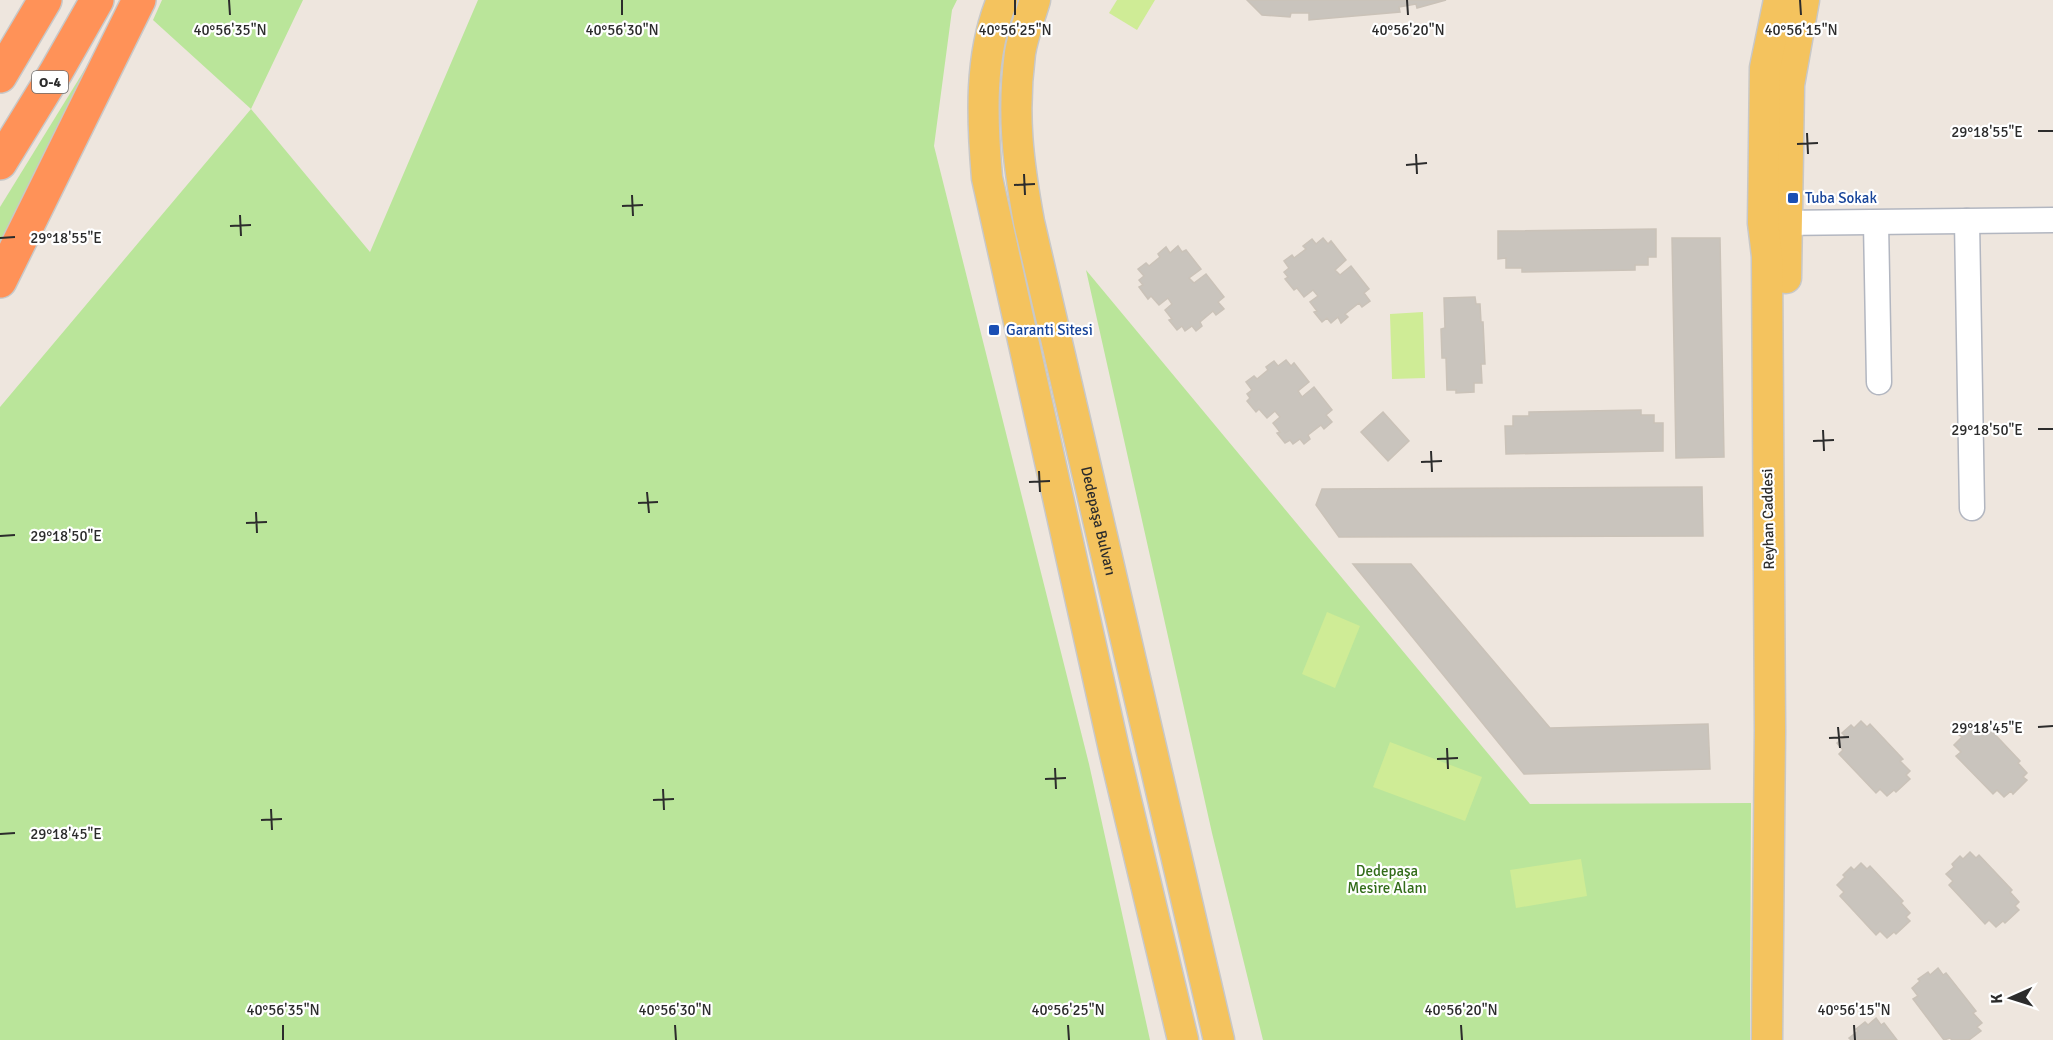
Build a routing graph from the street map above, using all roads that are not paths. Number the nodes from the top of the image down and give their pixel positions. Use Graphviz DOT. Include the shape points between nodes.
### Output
graph roads {
  1 [pos="45,0"];
  2 [pos="97,0"];
  3 [pos="138,0"];
  4 [pos="1002,0"];
  5 [pos="1035,0"];
  6 [pos="1779,0"];
  7 [pos="1804,0"];
  8 [pos="0,76"];
  9 [pos="0,163"];
  10 [pos="2053,220"];
  11 [pos="1967,221"];
  12 [pos="1876,223"];
  13 [pos="1774,224"];
  14 [pos="0,281"];
  15 [pos="1879,382"];
  16 [pos="1972,508"];
  17 [pos="1183,1040"];
  18 [pos="1219,1040"];
  19 [pos="1767,1040"];
  20 [pos="1784,1040"];
  1 -- 8 [label="highway"];
  2 -- 9 [label="highway, O-4"];
  3 -- 14 [label="highway"];
  4 -- 17 [label="main road" via="986,65 987,178"];
  5 -- 18 [label="main road, Dedepaşa Bulvarı" via="1021,51 1015,110 1018,165"];
  6 -- 13 [label="main road, Reyhan Caddesi" via="1766,68"];
  7 -- 13 [label="main road, Reyhan Caddesi" via="1789,85"];
  10 -- 11 [label="street"];
  11 -- 12 [label="street"];
  11 -- 16 [label="street"];
  12 -- 13 [label="street"];
  12 -- 15 [label="street"];
  13 -- 19 [label="main road, Reyhan Caddesi" via="1767,256"];
  13 -- 20 [label="main road, Reyhan Caddesi"];
}
